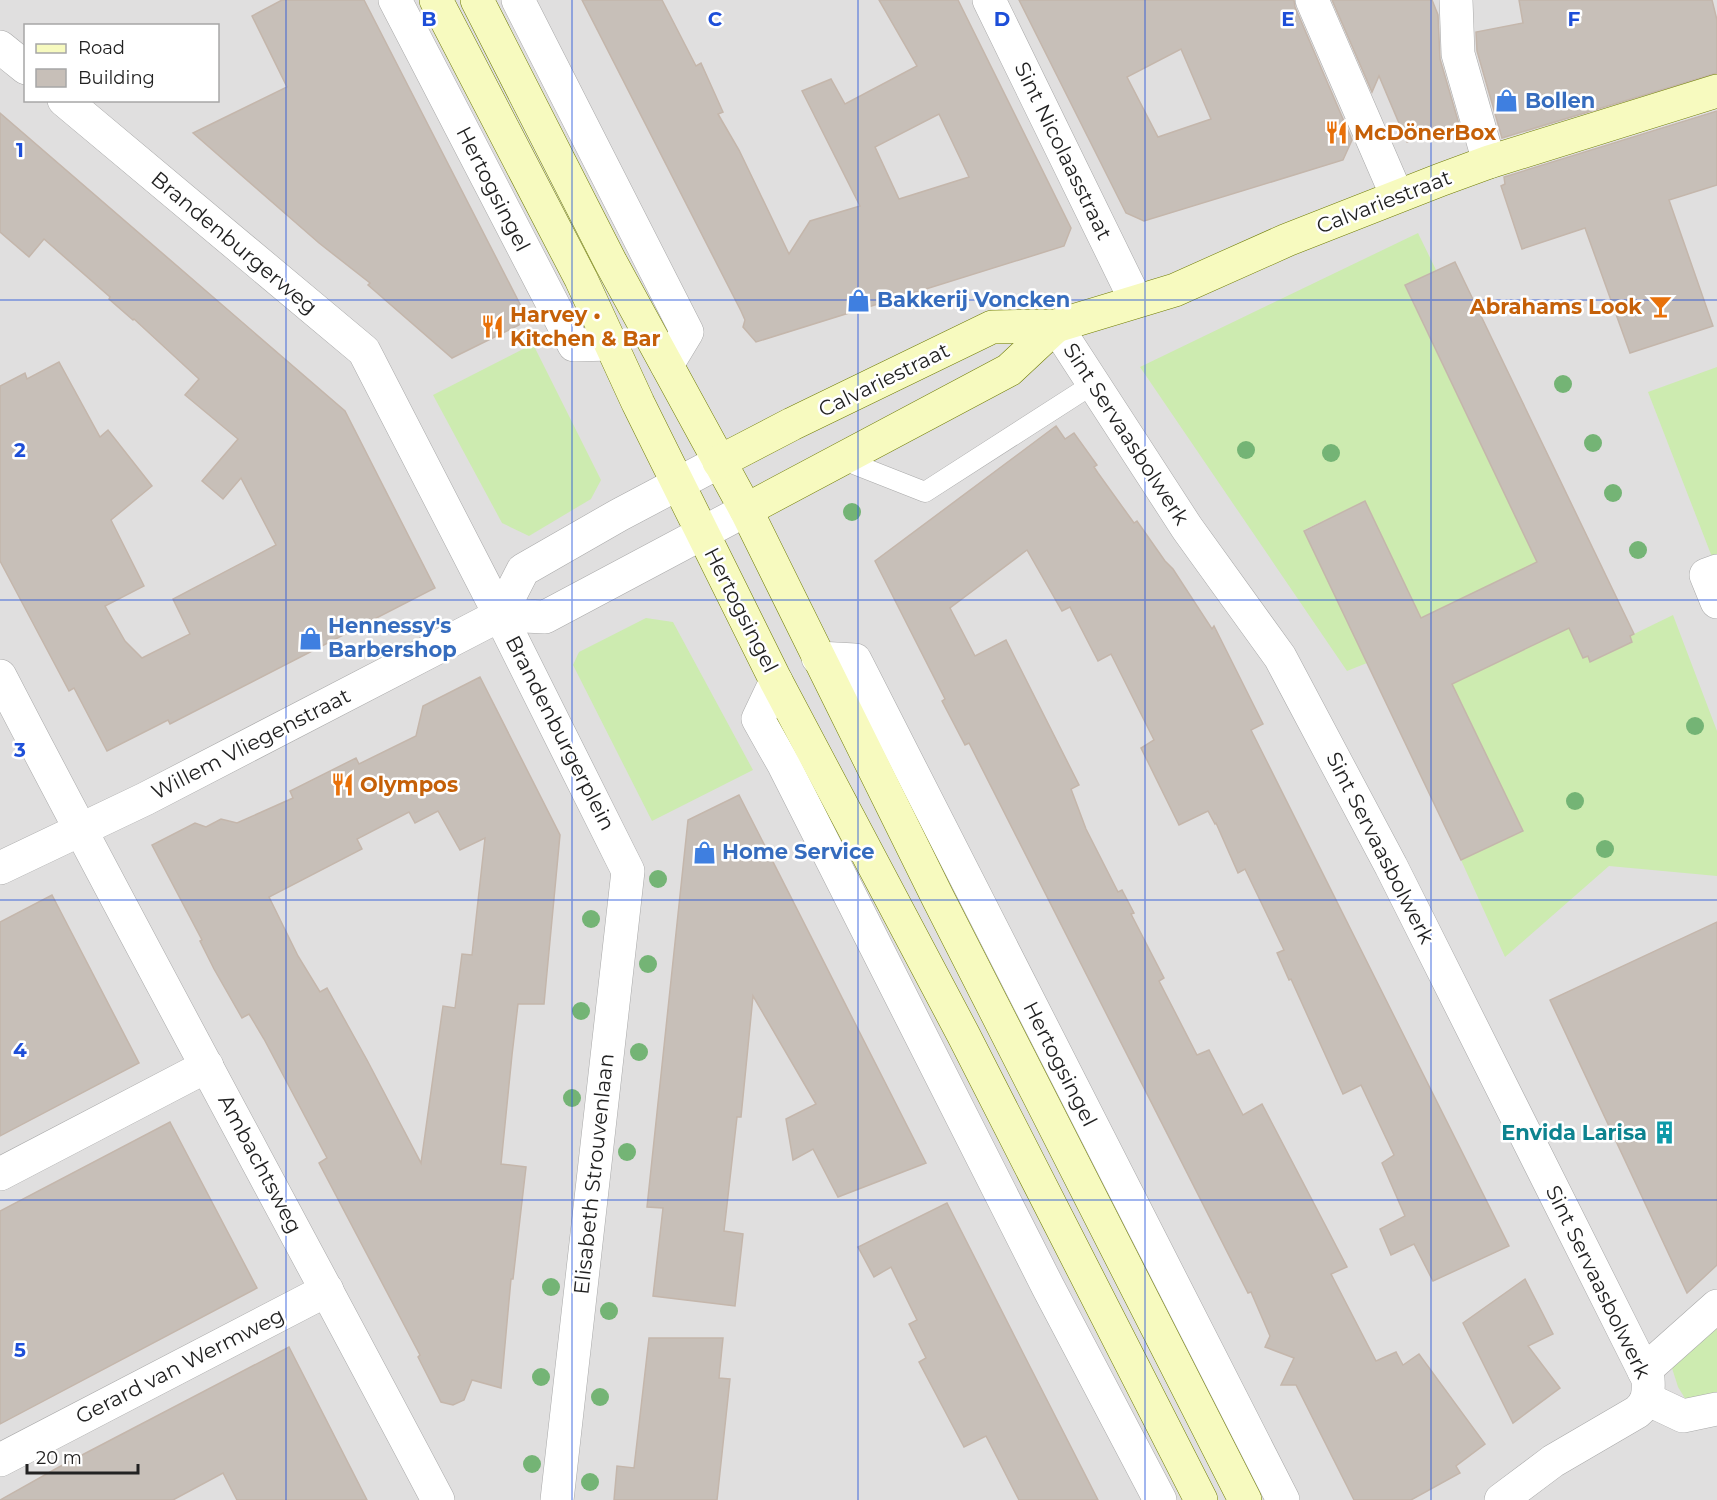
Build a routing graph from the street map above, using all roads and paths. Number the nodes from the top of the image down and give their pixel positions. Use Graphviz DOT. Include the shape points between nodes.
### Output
graph roads {
  1 [pos="395,0"];
  2 [pos="436,0"];
  3 [pos="477,0"];
  4 [pos="518,0"];
  5 [pos="988,0"];
  6 [pos="1312,0"];
  7 [pos="1456,0"];
  8 [pos="1717,91"];
  9 [pos="66,102"];
  10 [pos="1489,162"];
  11 [pos="1397,196"];
  12 [pos="1136,301"];
  13 [pos="1056,326"];
  14 [pos="611,344"];
  15 [pos="667,364"];
  16 [pos="1093,384"];
  17 [pos="389,398"];
  18 [pos="841,459"];
  19 [pos="719,462"];
  20 [pos="678,484"];
  21 [pos="746,510"];
  22 [pos="702,533"];
  23 [pos="1717,571"];
  24 [pos="1717,602"];
  25 [pos="500,615"];
  26 [pos="818,658"];
  27 [pos="0,676"];
  28 [pos="777,681"];
  29 [pos="79,829"];
  30 [pos="619,850"];
  31 [pos="0,868"];
  32 [pos="207,1066"];
  33 [pos="0,1174"];
  34 [pos="327,1290"];
  35 [pos="1717,1306"];
  36 [pos="1645,1385"];
  37 [pos="1717,1409"];
  38 [pos="0,1460"];
  39 [pos="438,1500"];
  40 [pos="557,1500"];
  41 [pos="1160,1500"];
  42 [pos="1201,1500"];
  43 [pos="1245,1500"];
  44 [pos="1283,1500"];
  45 [pos="1501,1500"];
  1 -- 14 [label="street, Hertogsingel" via="574,345"];
  2 -- 14 [label="main road, Hertogsingel"];
  3 -- 15 [label="main road, Hertogsingel"];
  4 -- 15 [label="street" via="687,332"];
  5 -- 12 [label="street, Sint Nicolaasstraat"];
  6 -- 11 [label="street"];
  7 -- 10 [label="street" via="1458,54"];
  8 -- 10 [label="main road, Calvariestraat"];
  9 -- 17 [label="street, Brandenburgerweg" via="364,351"];
  10 -- 11 [label="main road, Calvariestraat"];
  11 -- 12 [label="main road, Calvariestraat" via="1175,290"];
  12 -- 13 [label="main road, Calvariestraat"];
  13 -- 16 [label="street, Sint Servaasbolwerk"];
  13 -- 18 [label="main road, Calvariestraat" via="1009,370"];
  13 -- 19 [label="main road, Calvariestraat" via="992,327"];
  14 -- 20 [label="main road, Hertogsingel"];
  15 -- 19 [label="main road, Hertogsingel"];
  16 -- 18 [label="lane" via="925,492"];
  16 -- 36 [label="street, Sint Servaasbolwerk" via="1187,528 1280,657 1390,866"];
  17 -- 25 [label="street, Brandenburgerplein"];
  18 -- 21 [label="main road, Calvariestraat"];
  19 -- 20 [label="street, Brandenburgerplein"];
  19 -- 21 [label="main road, Hertogsingel"];
  20 -- 22 [label="main road, Hertogsingel"];
  20 -- 25 [label="street, Brandenburgerplein" via="523,570"];
  21 -- 22 [label="street, Brandenburgerplein"];
  21 -- 26 [label="main road, Hertogsingel"];
  22 -- 25 [label="street, Brandenburgerplein" via="545,617"];
  22 -- 28 [label="main road, Hertogsingel"];
  23 -- 24 [label="street" via="1706,575"];
  25 -- 29 [label="street, Willem Vliegenstraat"];
  25 -- 30 [label="street, Brandenburgerplein"];
  26 -- 43 [label="main road, Hertogsingel"];
  26 -- 44 [label="street, Hertogsingel" via="855,660"];
  27 -- 29 [label="street, Ambachtsweg"];
  28 -- 41 [label="street, Hertogsingel" via="758,719"];
  28 -- 42 [label="main road, Hertogsingel" via="958,1023"];
  29 -- 31 [label="street, Willem Vliegenstraat"];
  29 -- 32 [label="street, Ambachtsweg"];
  30 -- 40 [label="street, Elisabeth Strouvenlaan" via="628,871"];
  32 -- 33 [label="street"];
  32 -- 34 [label="street, Ambachtsweg"];
  34 -- 38 [label="street, Gerard van Wermweg"];
  34 -- 39 [label="street, Ambachtsweg"];
  35 -- 36 [label="street"];
  36 -- 37 [label="street" via="1683,1416"];
  36 -- 45 [label="street" via="1641,1408 1632,1416 1552,1461"];
}
